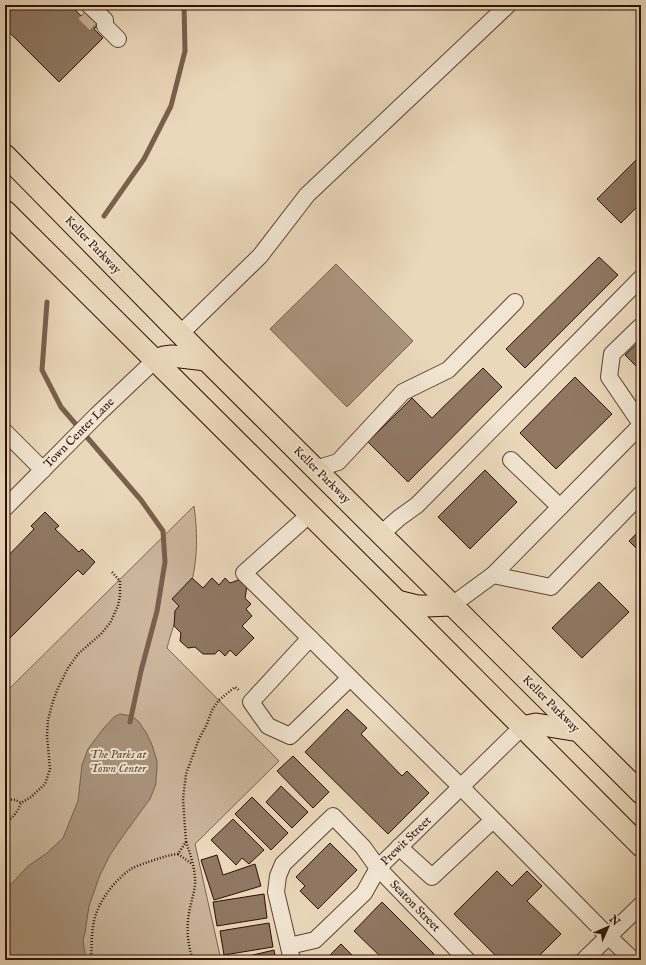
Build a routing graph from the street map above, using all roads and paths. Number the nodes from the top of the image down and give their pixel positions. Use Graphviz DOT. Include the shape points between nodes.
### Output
graph roads {
  1 [pos="508,5"];
  2 [pos="84,8"];
  3 [pos="97,26"];
  4 [pos="5,155"];
  5 [pos="5,211"];
  6 [pos="641,278"];
  7 [pos="515,302"];
  8 [pos="641,326"];
  9 [pos="180,334"];
  10 [pos="155,360"];
  11 [pos="206,360"];
  12 [pos="641,424"];
  13 [pos="5,432"];
  14 [pos="511,460"];
  15 [pos="315,469"];
  16 [pos="42,470"];
  17 [pos="641,494"];
  18 [pos="560,507"];
  19 [pos="5,508"];
  20 [pos="310,514"];
  21 [pos="381,534"];
  22 [pos="111,571"];
  23 [pos="493,575"];
  24 [pos="397,601"];
  25 [pos="452,605"];
  26 [pos="310,638"];
  27 [pos="350,678"];
  28 [pos="251,702"];
  29 [pos="522,727"];
  30 [pos="579,731"];
  31 [pos="461,787"];
  32 [pos="641,793"];
  33 [pos="5,799"];
  34 [pos="21,803"];
  35 [pos="6,819"];
  36 [pos="493,820"];
  37 [pos="5,825"];
  38 [pos="186,842"];
  39 [pos="641,846"];
  40 [pos="399,847"];
  41 [pos="178,854"];
  42 [pos="193,864"];
  43 [pos="378,868"];
  44 [pos="641,905"];
  45 [pos="608,936"];
  46 [pos="290,953"];
  47 [pos="91,960"];
  48 [pos="193,960"];
  49 [pos="467,960"];
  50 [pos="584,960"];
  51 [pos="633,960"];
  1 -- 9 [label="street" via="307,195 260,256"];
  2 -- 3 [label="street" via="105,20 105,26 117,42"];
  4 -- 9 [label="main road, Keller Parkway"];
  5 -- 10 [label="main road"];
  6 -- 21 [label="street" via="418,505"];
  7 -- 15 [label="street" via="448,370 402,392 338,462"];
  8 -- 12 [label="street" via="612,354 609,377"];
  9 -- 11 [label="main road, Keller Parkway"];
  10 -- 11 [label="main road" via="172,356"];
  10 -- 16 [label="street, Town Center Lane"];
  10 -- 20 [label="main road"];
  11 -- 15 [label="main road, Keller Parkway"];
  12 -- 18 [label="street"];
  13 -- 16 [label="street"];
  14 -- 18 [label="street"];
  15 -- 21 [label="main road, Keller Parkway"];
  16 -- 19 [label="street, Town Center Lane"];
  17 -- 23 [label="street" via="551,587"];
  18 -- 23 [label="street"];
  20 -- 24 [label="main road"];
  20 -- 26 [label="street" via="244,573"];
  21 -- 25 [label="main road, Keller Parkway"];
  22 -- 34 [label="path" via="120,581 118,606 110,623 78,654 63,677 52,701 48,720 50,769 45,784"];
  23 -- 25 [label="street"];
  24 -- 25 [label="main road" via="422,606"];
  24 -- 29 [label="main road"];
  25 -- 30 [label="main road, Keller Parkway"];
  26 -- 27 [label="street"];
  26 -- 28 [label="street"];
  27 -- 28 [label="street" via="290,736 268,726"];
  27 -- 31 [label="street"];
  28 -- 38 [label="path" via="235,687 219,700 212,710 186,774 183,799"];
  29 -- 30 [label="main road" via="536,724"];
  29 -- 31 [label="street, Prewit Street"];
  29 -- 39 [label="main road"];
  30 -- 32 [label="main road, Keller Parkway"];
  31 -- 36 [label="street"];
  31 -- 40 [label="street, Prewit Street"];
  33 -- 34 [label="path"];
  34 -- 35 [label="path" via="12,818"];
  35 -- 37 [label="path"];
  36 -- 40 [label="street" via="432,878"];
  36 -- 45 [label="street"];
  38 -- 41 [label="path"];
  38 -- 42 [label="path"];
  40 -- 43 [label="street, Prewit Street"];
  41 -- 42 [label="path"];
  41 -- 47 [label="path" via="170,854 132,868 110,888 95,917"];
  42 -- 48 [label="path" via="196,879 188,926"];
  43 -- 46 [label="street, Prewit Street" via="364,892 315,940"];
  43 -- 46 [label="street, Seaton Street" via="363,847 333,816 282,864 276,892"];
  43 -- 49 [label="street, Seaton Street"];
  44 -- 45 [label="street"];
  45 -- 50 [label="street"];
  45 -- 51 [label="street"];
}
